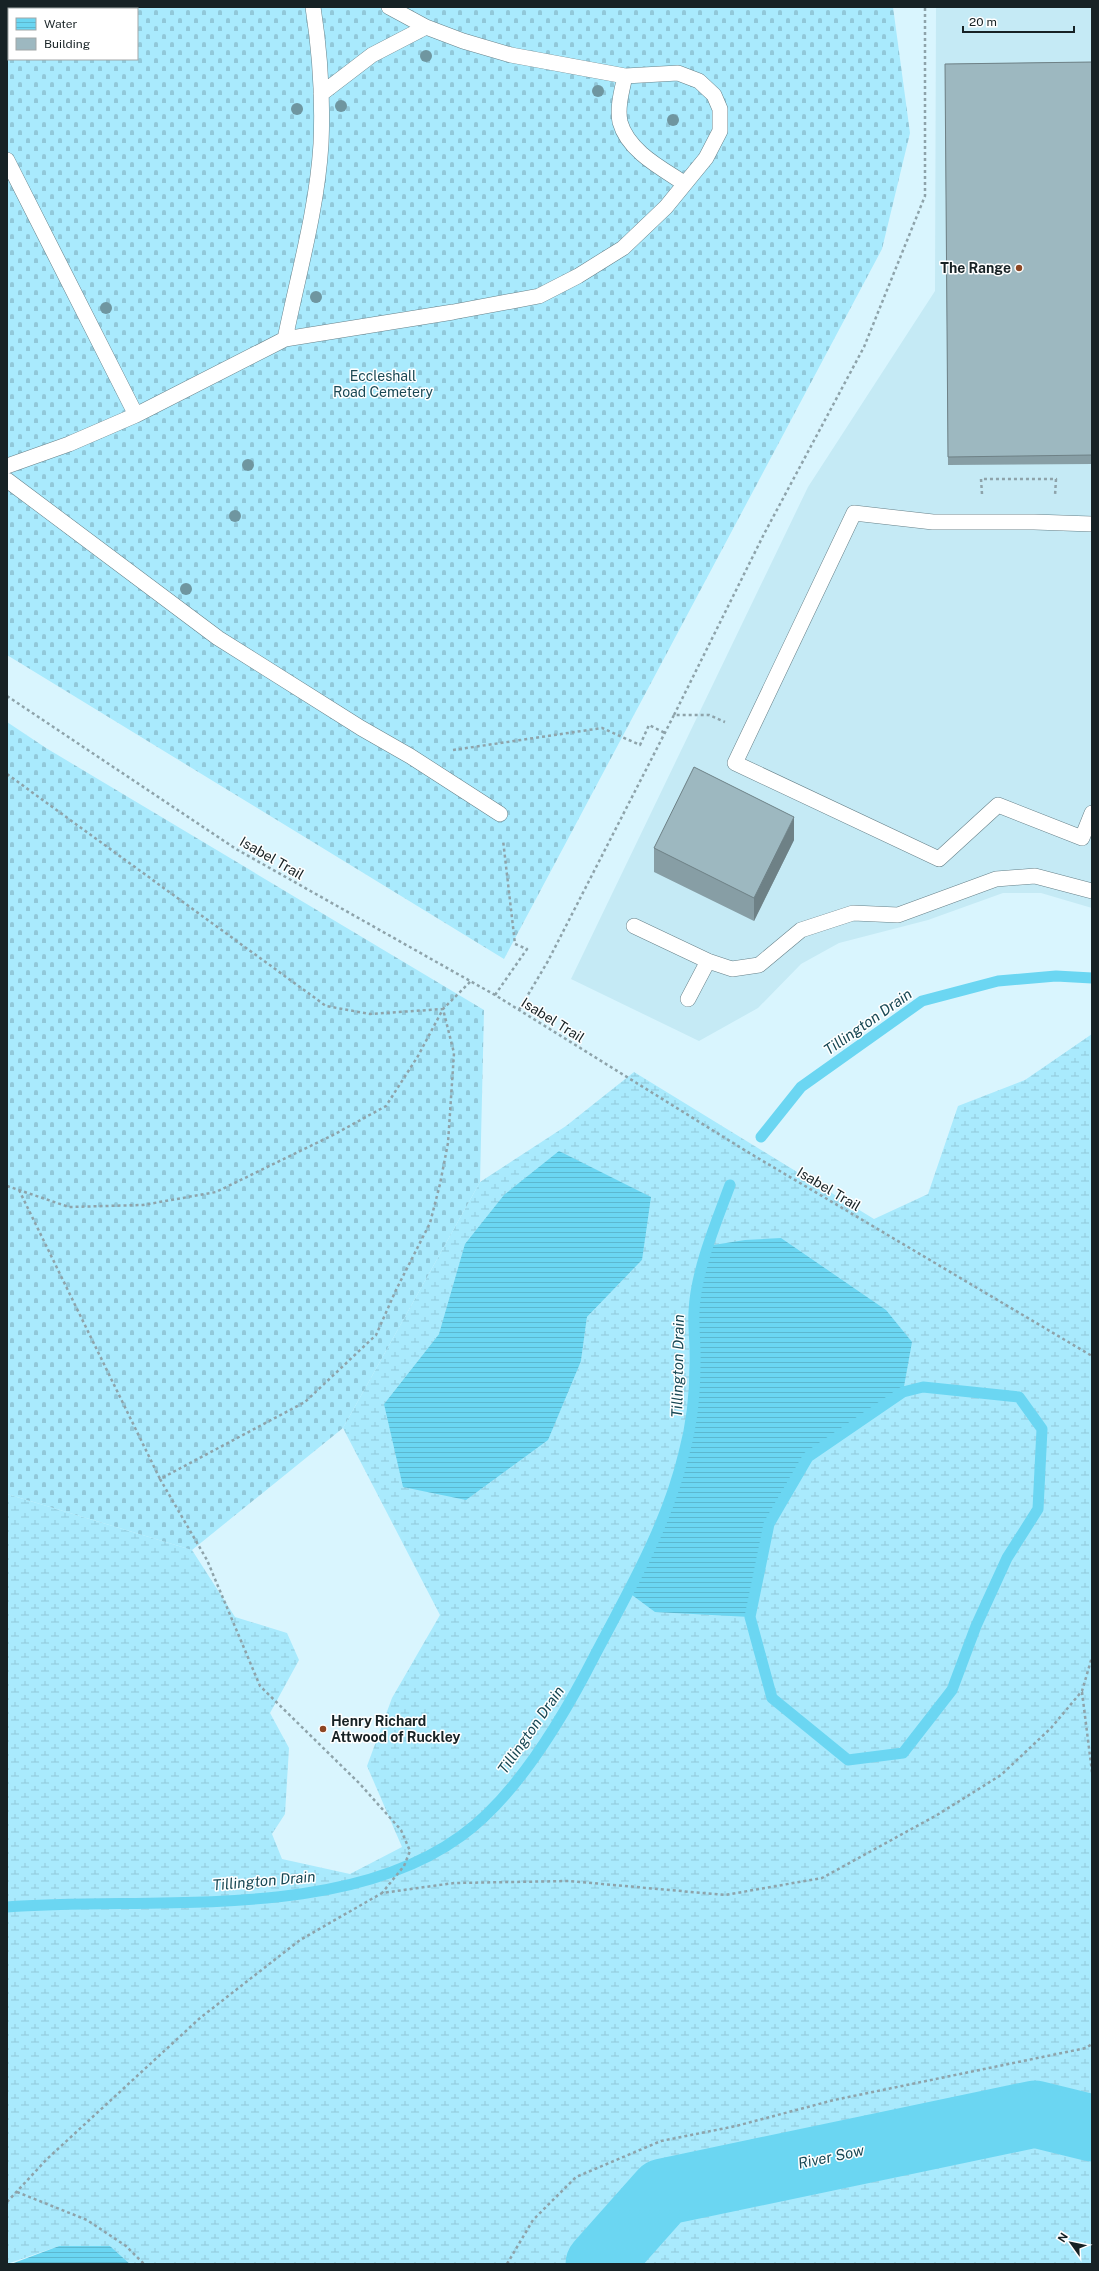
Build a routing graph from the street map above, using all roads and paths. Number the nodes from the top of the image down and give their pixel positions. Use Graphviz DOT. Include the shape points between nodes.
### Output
graph roads {
  1 [pos="314,7"];
  2 [pos="389,7"];
  3 [pos="925,7"];
  4 [pos="426,27"];
  5 [pos="625,76"];
  6 [pos="321,94"];
  7 [pos="7,160"];
  8 [pos="684,183"];
  9 [pos="285,339"];
  10 [pos="136,415"];
  11 [pos="7,466"];
  12 [pos="7,480"];
  13 [pos="989,494"];
  14 [pos="1055,502"];
  15 [pos="1092,524"];
  16 [pos="7,696"];
  17 [pos="674,715"];
  18 [pos="748,732"];
  19 [pos="665,733"];
  20 [pos="410,756"];
  21 [pos="7,774"];
  22 [pos="1092,813"];
  23 [pos="500,814"];
  24 [pos="1092,891"];
  25 [pos="634,926"];
  26 [pos="708,961"];
  27 [pos="471,981"];
  28 [pos="495,995"];
  29 [pos="688,999"];
  30 [pos="443,1009"];
  31 [pos="519,1010"];
  32 [pos="7,1186"];
  33 [pos="19,1190"];
  34 [pos="1092,1356"];
  35 [pos="160,1479"];
  36 [pos="1092,1657"];
  37 [pos="1082,1691"];
  38 [pos="1092,1772"];
  39 [pos="382,1893"];
  40 [pos="1092,2044"];
  41 [pos="17,2192"];
  42 [pos="7,2202"];
  43 [pos="144,2264"];
  44 [pos="507,2264"];
  1 -- 6 [label="lane" via="320,55"];
  2 -- 4 [label="lane"];
  3 -- 17 [label="path" via="925,196 864,347 764,534"];
  4 -- 5 [label="lane" via="511,55"];
  4 -- 6 [label="lane" via="372,55"];
  5 -- 8 [label="lane" via="620,101 620,122 634,146 652,162"];
  5 -- 8 [label="lane" via="678,73 699,81 714,95 720,109 720,131 706,158"];
  6 -- 9 [label="lane" via="321,144 312,212"];
  7 -- 10 [label="lane"];
  8 -- 9 [label="lane" via="666,207 623,248 539,296"];
  9 -- 10 [label="lane"];
  10 -- 11 [label="lane" via="69,444"];
  12 -- 20 [label="lane" via="218,638"];
  13 -- 14 [label="path" via="981,494 981,479 1056,479"];
  15 -- 18 [label="lane" via="933,522 854,513"];
  16 -- 27 [label="path, Isabel Trail" via="236,849"];
  17 -- 18 [label="path" via="709,714"];
  17 -- 19 [label="path"];
  18 -- 22 [label="lane" via="735,763 939,860 998,805 1082,838"];
  19 -- 20 [label="path" via="650,725 640,745 602,728"];
  19 -- 31 [label="path" via="548,961"];
  20 -- 23 [label="lane"];
  21 -- 30 [label="path" via="326,1006 370,1014"];
  23 -- 28 [label="path" via="515,944 527,949"];
  24 -- 26 [label="lane" via="1035,876 996,878 898,915 853,913 801,930 759,965 732,969"];
  25 -- 26 [label="lane"];
  26 -- 29 [label="lane"];
  27 -- 28 [label="path, Isabel Trail"];
  27 -- 30 [label="path"];
  28 -- 31 [label="path, Isabel Trail"];
  30 -- 33 [label="path" via="418,1056 386,1106 216,1192 143,1205 69,1207"];
  30 -- 35 [label="path" via="454,1054 448,1143 440,1184 430,1223 376,1335 305,1402"];
  31 -- 34 [label="path, Isabel Trail" via="746,1151"];
  32 -- 33 [label="path"];
  33 -- 35 [label="path"];
  35 -- 39 [label="path" via="207,1560 260,1686 360,1784 401,1830 410,1851 404,1866"];
  36 -- 37 [label="path"];
  37 -- 38 [label="path"];
  37 -- 39 [label="path" via="1051,1728 1001,1775 822,1878 725,1895 569,1881 454,1883"];
  39 -- 41 [label="path" via="300,1940 200,2018 47,2159"];
  40 -- 44 [label="path" via="1086,2048 834,2100 736,2126 661,2141 576,2177 533,2220"];
  41 -- 42 [label="path"];
  41 -- 43 [label="path" via="87,2220 126,2246"];
}
